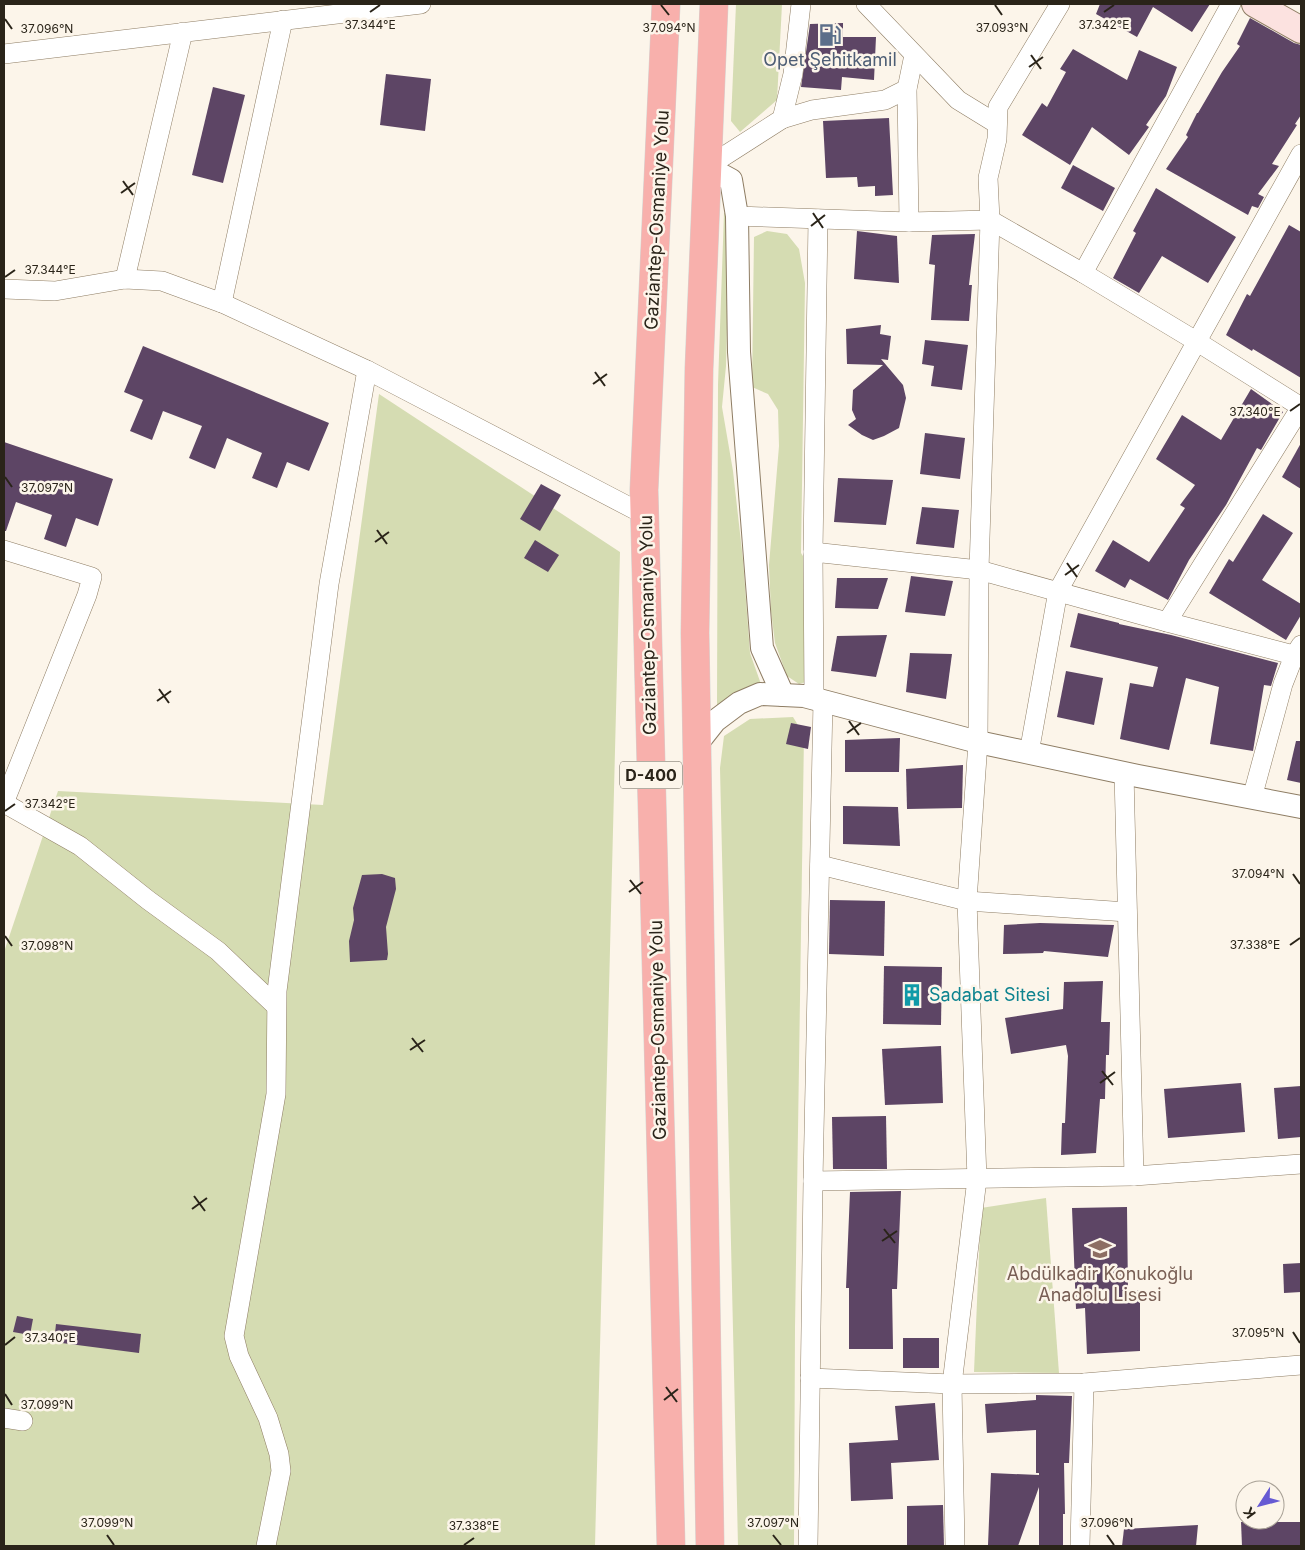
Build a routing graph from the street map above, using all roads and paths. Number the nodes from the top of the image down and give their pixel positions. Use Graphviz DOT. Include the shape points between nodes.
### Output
graph roads {
  1 [pos="421,4"];
  2 [pos="666,4"];
  3 [pos="714,4"];
  4 [pos="801,4"];
  5 [pos="866,4"];
  6 [pos="888,4"];
  7 [pos="1060,4"];
  8 [pos="1231,4"];
  9 [pos="1255,4"];
  10 [pos="283,20"];
  11 [pos="884,23"];
  12 [pos="1301,30"];
  13 [pos="183,32"];
  14 [pos="4,54"];
  15 [pos="914,55"];
  16 [pos="906,89"];
  17 [pos="782,119"];
  18 [pos="997,124"];
  19 [pos="1301,154"];
  20 [pos="708,168"];
  21 [pos="738,216"];
  22 [pos="818,219"];
  23 [pos="990,220"];
  24 [pos="909,222"];
  25 [pos="1083,272"];
  26 [pos="125,279"];
  27 [pos="4,289"];
  28 [pos="222,303"];
  29 [pos="1196,341"];
  30 [pos="367,370"];
  31 [pos="1301,407"];
  32 [pos="645,515"];
  33 [pos="4,550"];
  34 [pos="813,552"];
  35 [pos="979,570"];
  36 [pos="1058,591"];
  37 [pos="1167,622"];
  38 [pos="1299,652"];
  39 [pos="783,695"];
  40 [pos="819,700"];
  41 [pos="978,742"];
  42 [pos="696,745"];
  43 [pos="1029,752"];
  44 [pos="1124,773"];
  45 [pos="1252,798"];
  46 [pos="4,803"];
  47 [pos="1301,807"];
  48 [pos="820,865"];
  49 [pos="967,901"];
  50 [pos="1127,912"];
  51 [pos="276,1006"];
  52 [pos="1301,1164"];
  53 [pos="1134,1176"];
  54 [pos="977,1179"];
  55 [pos="812,1181"];
  56 [pos="1301,1365"];
  57 [pos="810,1378"];
  58 [pos="1084,1383"];
  59 [pos="952,1384"];
  60 [pos="4,1418"];
  61 [pos="23,1421"];
  62 [pos="266,1546"];
  63 [pos="670,1546"];
  64 [pos="710,1546"];
  65 [pos="808,1546"];
  66 [pos="956,1546"];
  67 [pos="1080,1546"];
  1 -- 10 [label="street"];
  2 -- 32 [label="highway, Gaziantep-Osmaniye Yolu / D-400"];
  3 -- 20 [label="highway, D-400"];
  4 -- 17 [label="street" via="793,74"];
  5 -- 11 [label="street"];
  6 -- 11 [label="street"];
  7 -- 18 [label="street" via="998,107"];
  8 -- 25 [label="street"];
  9 -- 12 [label="main road"];
  10 -- 13 [label="street"];
  10 -- 28 [label="street"];
  11 -- 15 [label="street"];
  13 -- 14 [label="street"];
  13 -- 26 [label="street"];
  15 -- 16 [label="street"];
  15 -- 18 [label="street" via="958,100"];
  16 -- 17 [label="street" via="885,100 812,110"];
  16 -- 24 [label="street"];
  17 -- 20 [label="street"];
  18 -- 23 [label="street" via="988,178"];
  19 -- 29 [label="street"];
  20 -- 21 [label="street" via="731,180"];
  20 -- 42 [label="highway, D-400" via="699,368 694,633"];
  21 -- 22 [label="street"];
  21 -- 39 [label="street" via="739,352 762,648"];
  22 -- 24 [label="street"];
  22 -- 34 [label="street"];
  23 -- 24 [label="street"];
  23 -- 25 [label="street"];
  23 -- 35 [label="street"];
  25 -- 29 [label="street"];
  26 -- 27 [label="street" via="55,291"];
  26 -- 28 [label="street" via="162,281"];
  28 -- 30 [label="street"];
  29 -- 31 [label="street"];
  29 -- 36 [label="street"];
  30 -- 32 [label="street"];
  30 -- 51 [label="street" via="329,584"];
  31 -- 37 [label="street"];
  32 -- 63 [label="highway, Gaziantep-Osmaniye Yolu / D-400"];
  33 -- 46 [label="street" via="92,577"];
  34 -- 35 [label="street"];
  34 -- 40 [label="street"];
  35 -- 36 [label="street"];
  35 -- 41 [label="street"];
  36 -- 37 [label="street"];
  36 -- 43 [label="street"];
  37 -- 38 [label="street"];
  38 -- 45 [label="street" via="1284,684"];
  39 -- 40 [label="street"];
  39 -- 42 [label="street" via="760,694 739,703 715,720"];
  40 -- 41 [label="street"];
  40 -- 48 [label="street"];
  41 -- 43 [label="street"];
  41 -- 49 [label="street"];
  42 -- 64 [label="highway, D-400"];
  43 -- 44 [label="street"];
  44 -- 45 [label="street"];
  44 -- 50 [label="street"];
  45 -- 47 [label="street"];
  46 -- 51 [label="street" via="80,846 218,951"];
  48 -- 49 [label="street"];
  48 -- 55 [label="street"];
  49 -- 50 [label="street"];
  49 -- 54 [label="street"];
  50 -- 53 [label="street"];
  51 -- 62 [label="street" via="276,1094 234,1336 239,1356 268,1418 279,1454 281,1470"];
  52 -- 53 [label="street"];
  53 -- 54 [label="street"];
  54 -- 55 [label="street"];
  54 -- 59 [label="street"];
  55 -- 57 [label="street"];
  56 -- 58 [label="street"];
  57 -- 59 [label="street"];
  57 -- 65 [label="street"];
  58 -- 59 [label="street"];
  58 -- 67 [label="street"];
  59 -- 66 [label="street"];
  60 -- 61 [label="street"];
}
